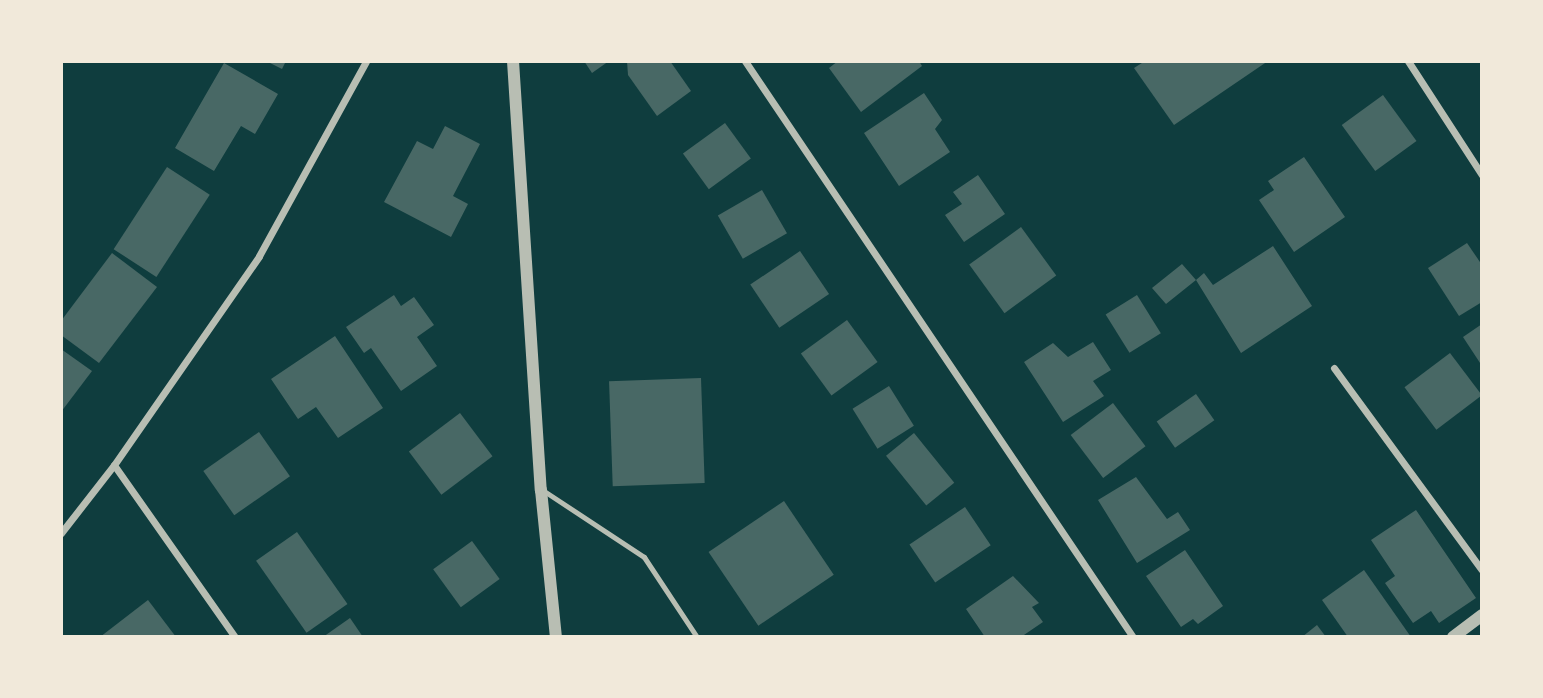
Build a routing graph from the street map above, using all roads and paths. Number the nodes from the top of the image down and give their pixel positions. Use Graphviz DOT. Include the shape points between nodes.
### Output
graph roads {
  1 [pos="366,61"];
  2 [pos="513,61"];
  3 [pos="745,61"];
  4 [pos="1408,61"];
  5 [pos="1482,175"];
  6 [pos="1334,368"];
  7 [pos="114,465"];
  8 [pos="541,489"];
  9 [pos="61,533"];
  10 [pos="1482,570"];
  11 [pos="1482,615"];
  12 [pos="235,637"];
  13 [pos="556,637"];
  14 [pos="697,637"];
  15 [pos="1133,637"];
  16 [pos="1453,637"];
  1 -- 7 [label="street" via="260,256"];
  2 -- 8 [label="street"];
  3 -- 15 [label="street"];
  4 -- 5 [label="street"];
  6 -- 10 [label="street"];
  7 -- 9 [label="street"];
  7 -- 12 [label="street"];
  8 -- 13 [label="street"];
  8 -- 14 [label="lane" via="644,557"];
  11 -- 16 [label="street"];
}
